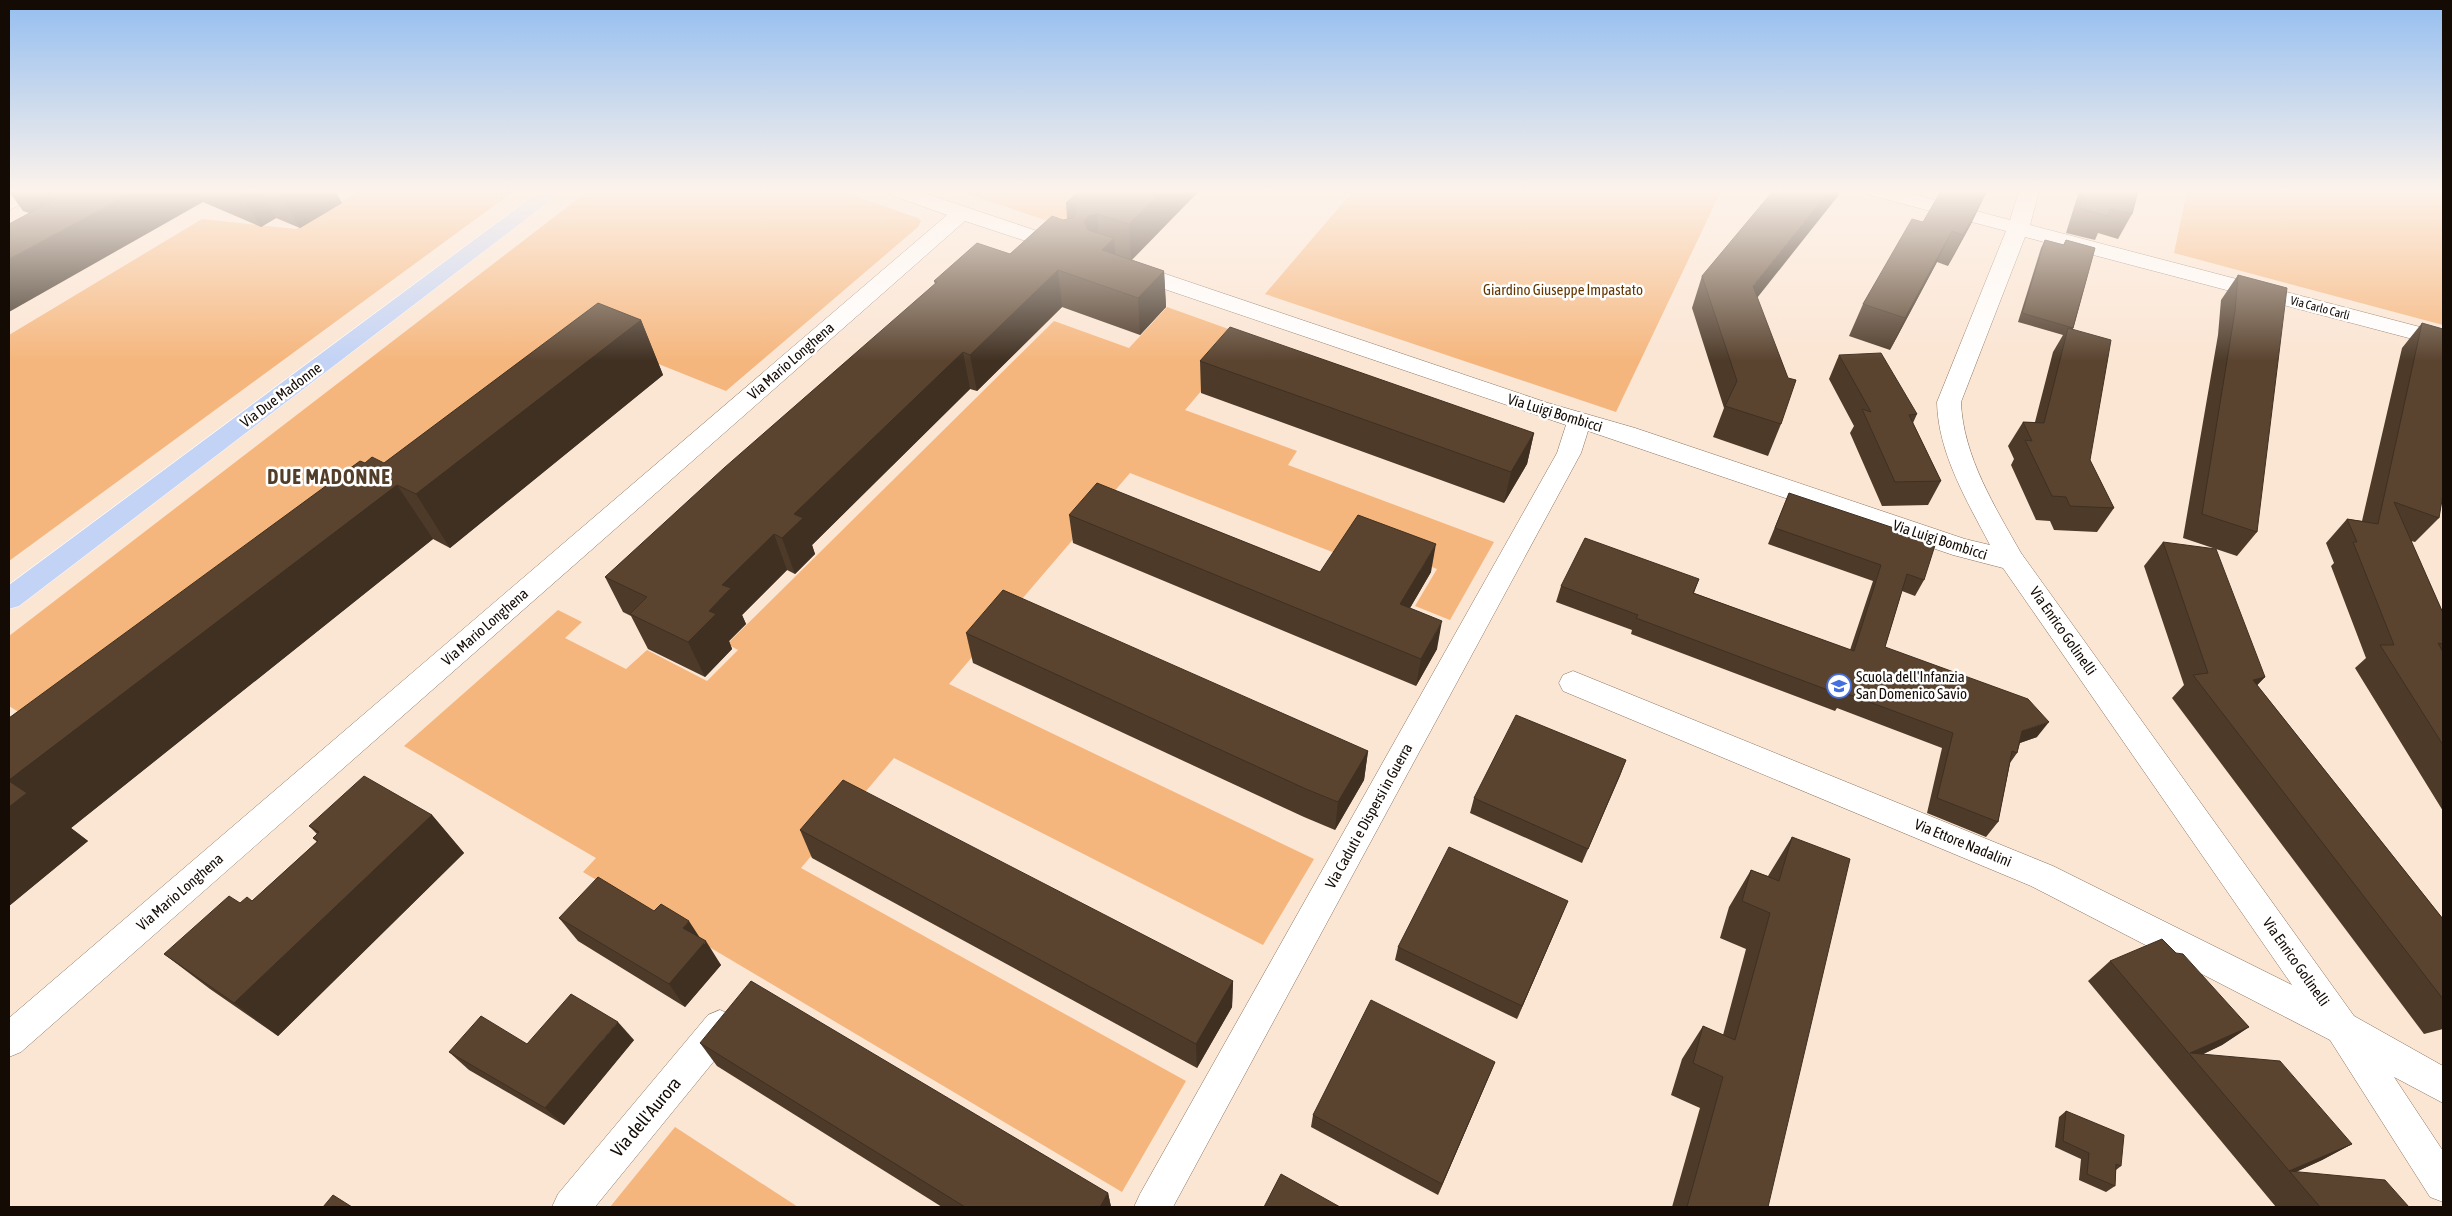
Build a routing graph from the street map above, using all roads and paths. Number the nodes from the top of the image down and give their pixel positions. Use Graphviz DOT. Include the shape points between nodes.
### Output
graph roads {
  1 [pos="478,248"];
  2 [pos="921,248"];
  3 [pos="2010,248"];
  4 [pos="2093,248"];
  5 [pos="1109,262"];
  6 [pos="2443,340"];
  7 [pos="1580,422"];
  8 [pos="2012,560"];
  9 [pos="9,600"];
  10 [pos="1573,683"];
  11 [pos="720,1027"];
  12 [pos="2342,1028"];
  13 [pos="9,1040"];
  14 [pos="2443,1085"];
  15 [pos="2443,1184"];
  16 [pos="571,1207"];
  17 [pos="1154,1207"];
  1 -- 9 [label="main road, Via Due Madonne"];
  2 -- 13 [label="street, Via Mario Longhena"];
  3 -- 8 [label="street, Via Enrico Golinelli" via="1949,402 1947,415 1951,432 1984,507"];
  4 -- 6 [label="street, Via Carlo Carli"];
  5 -- 7 [label="street, Via Luigi Bombicci"];
  7 -- 8 [label="street, Via Luigi Bombicci" via="1626,434 1962,548"];
  7 -- 17 [label="street, Via Caduti e Dispersi in Guerra" via="1569,453"];
  8 -- 12 [label="street, Via Enrico Golinelli"];
  10 -- 12 [label="street, Via Ettore Nadalini" via="2042,876"];
  11 -- 16 [label="street, Via dell'Aurora"];
  12 -- 14 [label="street, Via Enrico Golinelli"];
  12 -- 15 [label="street, Via Enrico Golinelli"];
}
